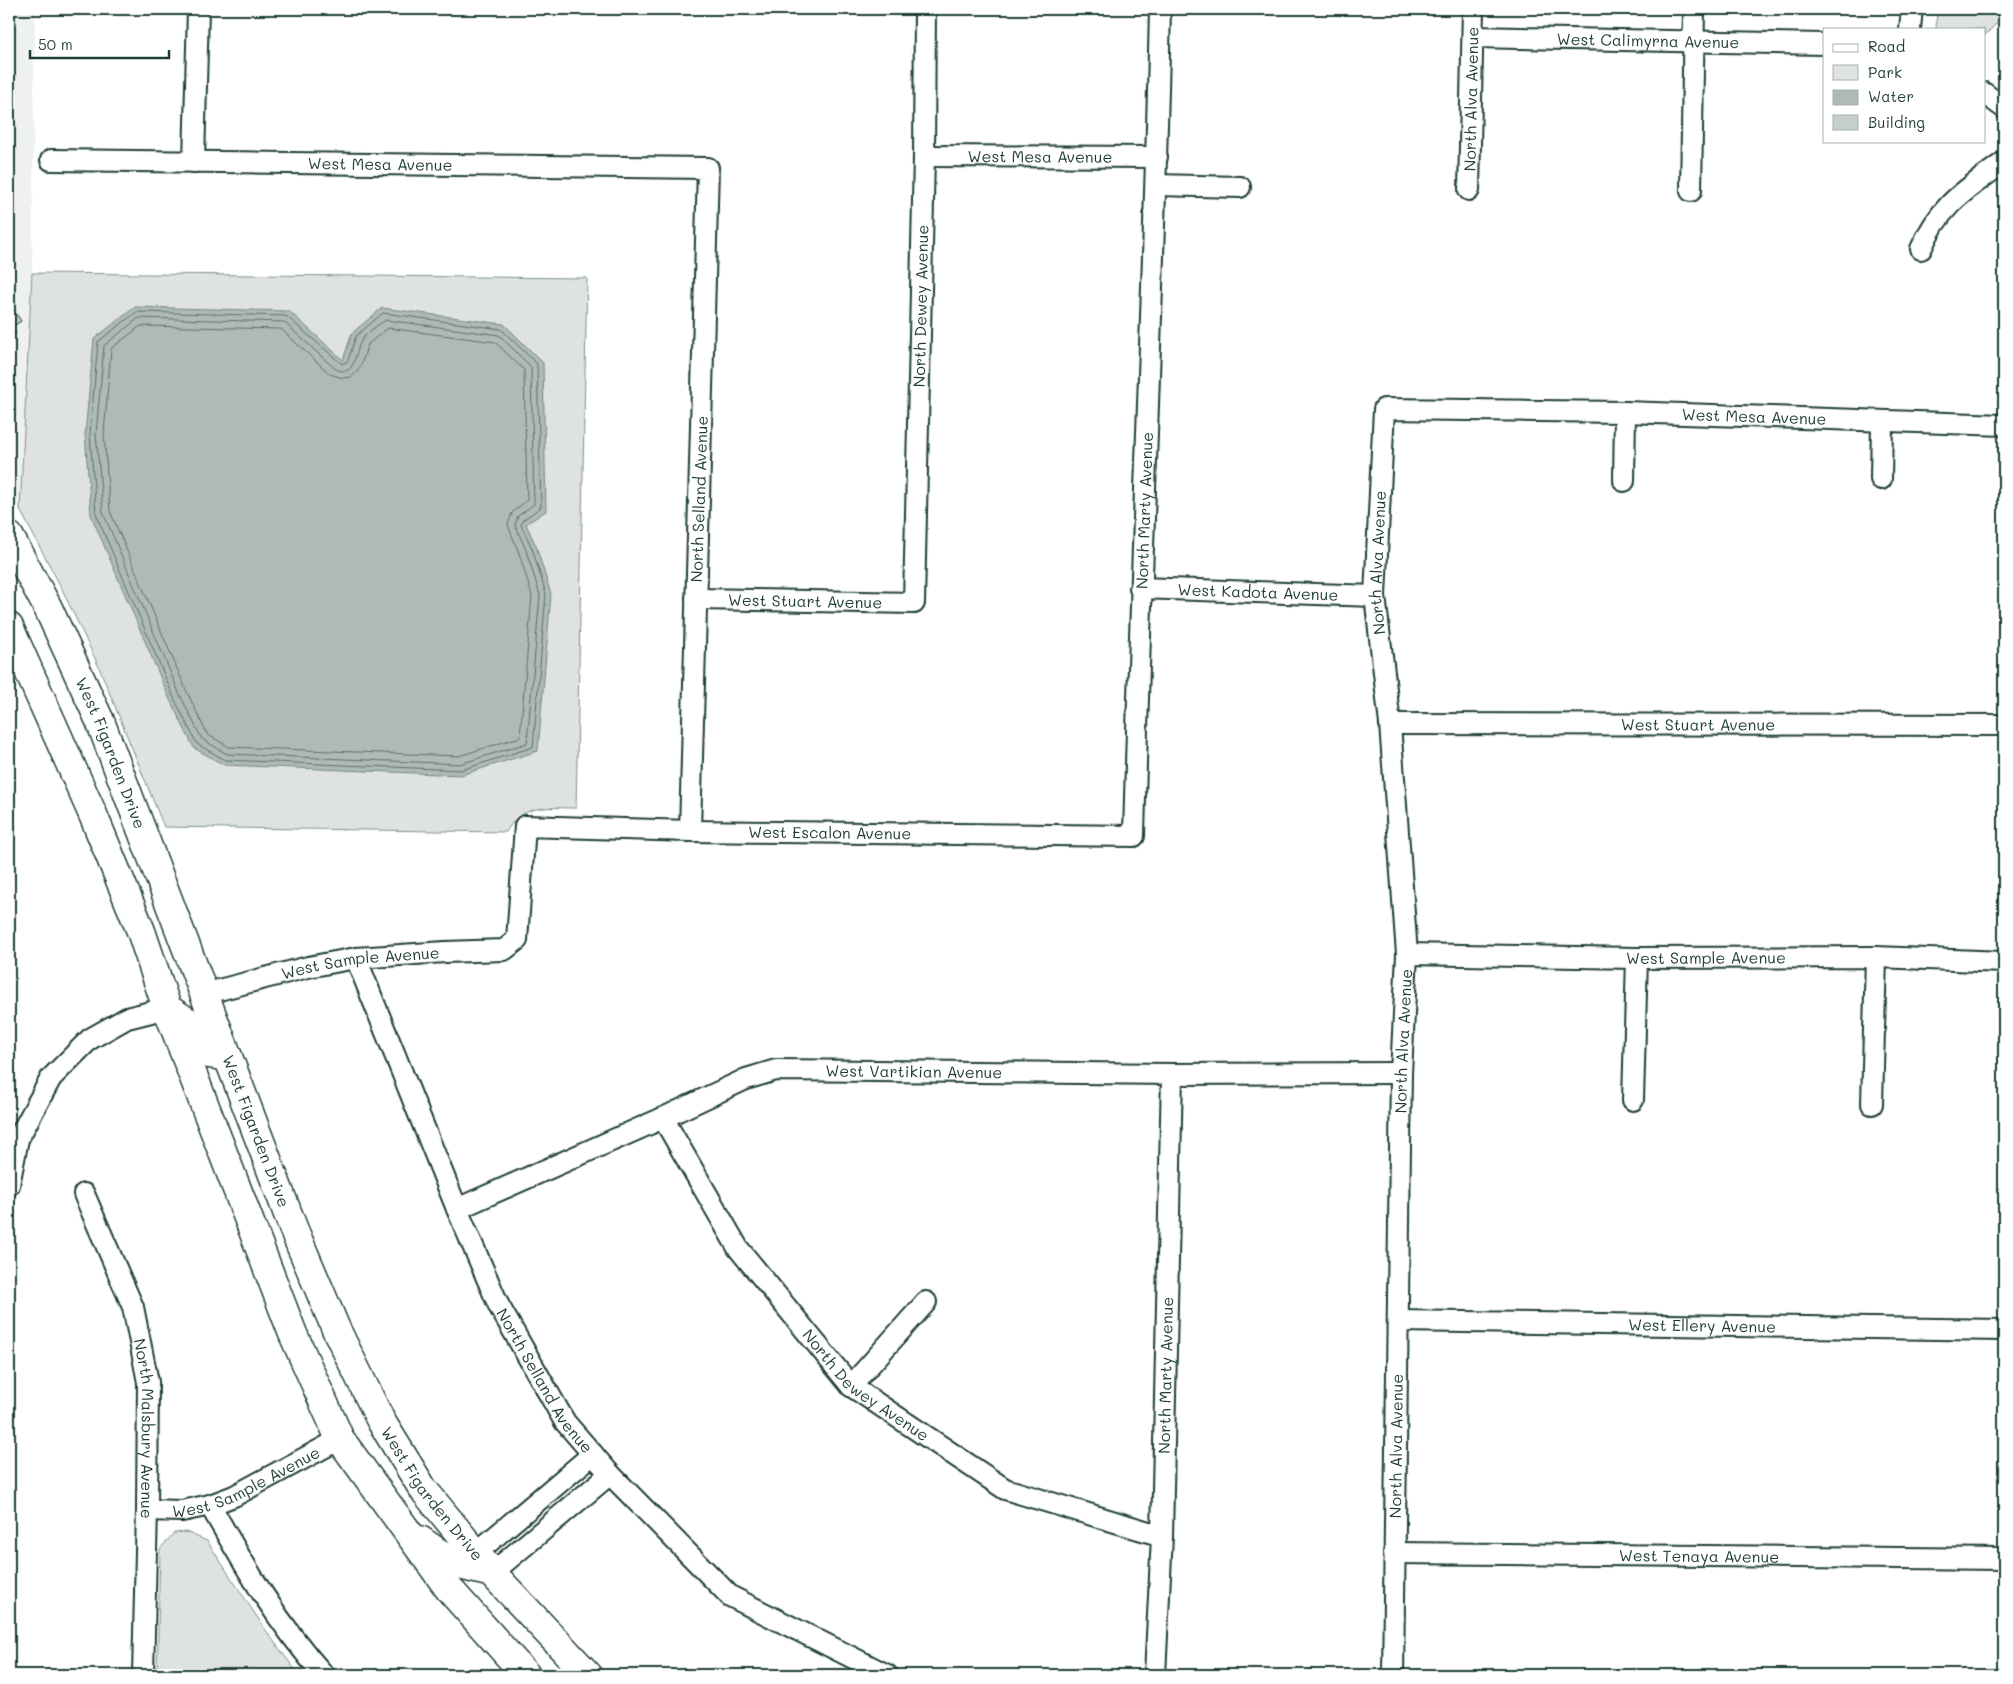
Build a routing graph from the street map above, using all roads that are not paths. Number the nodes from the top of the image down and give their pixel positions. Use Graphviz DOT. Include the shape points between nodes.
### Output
graph roads {
  1 [pos="198,9"];
  2 [pos="924,9"];
  3 [pos="1160,9"];
  4 [pos="1473,9"];
  5 [pos="1694,9"];
  6 [pos="1912,9"];
  7 [pos="1910,28"];
  8 [pos="1473,37"];
  9 [pos="1693,42"];
  10 [pos="1823,44"];
  11 [pos="1986,94"];
  12 [pos="2004,108"];
  13 [pos="924,156"];
  14 [pos="1157,158"];
  15 [pos="51,160"];
  16 [pos="194,162"];
  17 [pos="2004,162"];
  18 [pos="708,168"];
  19 [pos="1156,185"];
  20 [pos="1240,187"];
  21 [pos="1470,190"];
  22 [pos="1691,191"];
  23 [pos="1921,249"];
  24 [pos="1384,409"];
  25 [pos="1625,412"];
  26 [pos="1882,422"];
  27 [pos="2004,425"];
  28 [pos="1880,479"];
  29 [pos="1624,481"];
  30 [pos="9,536"];
  31 [pos="1140,588"];
  32 [pos="1375,596"];
  33 [pos="696,599"];
  34 [pos="914,603"];
  35 [pos="9,627"];
  36 [pos="1390,724"];
  37 [pos="2004,725"];
  38 [pos="690,831"];
  39 [pos="1134,836"];
  40 [pos="141,931"];
  41 [pos="517,940"];
  42 [pos="1407,954"];
  43 [pos="1876,957"];
  44 [pos="356,958"];
  45 [pos="1637,958"];
  46 [pos="2004,962"];
  47 [pos="203,994"];
  48 [pos="167,1008"];
  49 [pos="230,1058"];
  50 [pos="1401,1072"];
  51 [pos="1172,1074"];
  52 [pos="1633,1100"];
  53 [pos="1872,1104"];
  54 [pos="663,1118"];
  55 [pos="9,1185"];
  56 [pos="84,1194"];
  57 [pos="457,1209"];
  58 [pos="926,1302"];
  59 [pos="1398,1321"];
  60 [pos="2004,1330"];
  61 [pos="851,1386"];
  62 [pos="340,1440"];
  63 [pos="593,1454"];
  64 [pos="610,1474"];
  65 [pos="210,1505"];
  66 [pos="148,1510"];
  67 [pos="404,1529"];
  68 [pos="1162,1536"];
  69 [pos="1394,1552"];
  70 [pos="2004,1559"];
  71 [pos="484,1563"];
  72 [pos="143,1675"];
  73 [pos="324,1675"];
  74 [pos="526,1675"];
  75 [pos="588,1675"];
  76 [pos="887,1675"];
  77 [pos="1155,1675"];
  78 [pos="1393,1675"];
  1 -- 16 [label="street"];
  2 -- 13 [label="street, North Dewey Avenue"];
  3 -- 14 [label="street, North Marty Avenue"];
  4 -- 8 [label="street, North Alva Avenue"];
  5 -- 9 [label="street"];
  6 -- 7 [label="street"];
  8 -- 9 [label="street, West Calimyrna Avenue"];
  8 -- 21 [label="street, North Alva Avenue"];
  9 -- 10 [label="street, West Calimyrna Avenue"];
  9 -- 22 [label="street"];
  11 -- 12 [label="street"];
  13 -- 14 [label="street, West Mesa Avenue"];
  13 -- 34 [label="street, North Dewey Avenue"];
  14 -- 19 [label="street, North Marty Avenue"];
  15 -- 16 [label="street, West Mesa Avenue"];
  16 -- 18 [label="street, West Mesa Avenue"];
  17 -- 23 [label="street" via="1951,202 1934,223"];
  18 -- 33 [label="street, North Selland Avenue"];
  19 -- 20 [label="street"];
  19 -- 31 [label="street, North Marty Avenue"];
  24 -- 25 [label="street, West Mesa Avenue"];
  24 -- 32 [label="street, North Alva Avenue"];
  25 -- 26 [label="street, West Mesa Avenue"];
  25 -- 29 [label="street"];
  26 -- 27 [label="street, West Mesa Avenue"];
  26 -- 28 [label="street"];
  30 -- 47 [label="main road, West Figarden Drive" via="48,608 100,721"];
  31 -- 32 [label="street, West Kadota Avenue"];
  31 -- 39 [label="street, North Marty Avenue"];
  32 -- 36 [label="street, North Alva Avenue"];
  33 -- 34 [label="street, West Stuart Avenue"];
  33 -- 38 [label="street, North Selland Avenue"];
  35 -- 40 [label="main road"];
  36 -- 37 [label="street, West Stuart Avenue"];
  36 -- 42 [label="street, North Alva Avenue"];
  38 -- 39 [label="street, West Escalon Avenue"];
  38 -- 41 [label="street, West Escalon Avenue" via="526,826"];
  40 -- 47 [label="main road" via="180,984"];
  40 -- 48 [label="main road"];
  41 -- 44 [label="street, West Sample Avenue" via="504,950"];
  42 -- 45 [label="street, West Sample Avenue"];
  42 -- 50 [label="street, North Alva Avenue"];
  43 -- 45 [label="street, West Sample Avenue"];
  43 -- 46 [label="street, West Sample Avenue"];
  43 -- 53 [label="street"];
  44 -- 47 [label="street, West Sample Avenue"];
  44 -- 57 [label="street, North Selland Avenue"];
  45 -- 52 [label="street"];
  47 -- 49 [label="main road, West Figarden Drive"];
  48 -- 49 [label="main road" via="194,1025 209,1054"];
  48 -- 55 [label="street" via="127,1018 90,1038 51,1078 18,1139"];
  48 -- 62 [label="main road" via="293,1334"];
  49 -- 71 [label="main road, West Figarden Drive" via="294,1230 336,1329 377,1413 423,1489"];
  50 -- 51 [label="street, West Vartikian Avenue"];
  50 -- 59 [label="street, North Alva Avenue"];
  51 -- 54 [label="street, West Vartikian Avenue" via="776,1070 746,1079"];
  51 -- 68 [label="street, North Marty Avenue"];
  54 -- 57 [label="street, West Vartikian Avenue"];
  54 -- 61 [label="street, North Dewey Avenue" via="738,1248"];
  56 -- 66 [label="street, North Malsbury Avenue" via="133,1308 148,1382"];
  57 -- 63 [label="street, North Selland Avenue" via="504,1314 565,1422"];
  58 -- 61 [label="street"];
  59 -- 60 [label="street, West Ellery Avenue"];
  59 -- 69 [label="street, North Alva Avenue"];
  61 -- 68 [label="street, North Dewey Avenue" via="1005,1488"];
  62 -- 65 [label="street, West Sample Avenue" via="234,1496"];
  62 -- 67 [label="main road"];
  63 -- 64 [label="street, North Selland Avenue"];
  63 -- 71 [label="street"];
  64 -- 71 [label="street"];
  64 -- 76 [label="street, North Selland Avenue" via="730,1596"];
  65 -- 66 [label="street, West Sample Avenue" via="182,1511"];
  65 -- 73 [label="street" via="257,1586"];
  66 -- 72 [label="street, North Malsbury Avenue"];
  67 -- 71 [label="main road" via="463,1566"];
  67 -- 74 [label="main road" via="450,1590"];
  68 -- 77 [label="street, North Marty Avenue"];
  69 -- 70 [label="street, West Tenaya Avenue"];
  69 -- 78 [label="street, North Alva Avenue"];
  71 -- 75 [label="main road, West Figarden Drive"];
}
